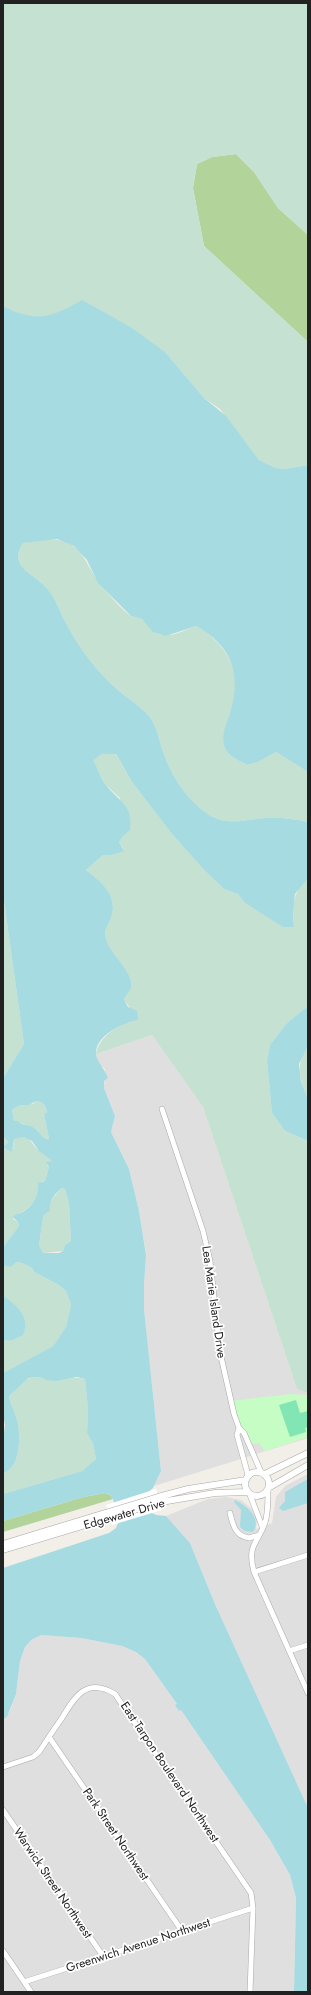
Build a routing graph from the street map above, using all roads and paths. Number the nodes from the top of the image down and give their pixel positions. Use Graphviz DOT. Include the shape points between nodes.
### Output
graph roads {
  1 [pos="162,1109"];
  2 [pos="239,1428"];
  3 [pos="308,1453"];
  4 [pos="308,1465"];
  5 [pos="263,1473"];
  6 [pos="247,1478"];
  7 [pos="269,1488"];
  8 [pos="249,1493"];
  9 [pos="159,1499"];
  10 [pos="230,1513"];
  11 [pos="105,1516"];
  12 [pos="262,1526"];
  13 [pos="259,1535"];
  14 [pos="3,1544"];
  15 [pos="3,1550"];
  16 [pos="308,1555"];
  17 [pos="254,1572"];
  18 [pos="308,1645"];
  19 [pos="289,1651"];
  20 [pos="308,1693"];
  21 [pos="49,1736"];
  22 [pos="3,1767"];
  23 [pos="3,1810"];
  24 [pos="253,1908"];
  25 [pos="182,1931"];
  26 [pos="3,1951"];
  27 [pos="103,1956"];
  28 [pos="24,1982"];
  29 [pos="31,1992"];
  30 [pos="250,1992"];
  1 -- 2 [label="street, Lea Marie Island Drive" via="203,1231 210,1261 220,1352"];
  2 -- 5 [label="street, Lea Marie Island Drive" via="244,1432"];
  2 -- 6 [label="street, Lea Marie Island Drive" via="237,1435"];
  3 -- 5 [label="street"];
  4 -- 7 [label="street"];
  5 -- 6 [label="street" via="254,1472"];
  5 -- 7 [label="street" via="269,1480"];
  6 -- 8 [label="street" via="245,1486"];
  6 -- 9 [label="street, Edgewater Drive" via="188,1489"];
  7 -- 8 [label="street" via="260,1496"];
  7 -- 12 [label="street" via="266,1517"];
  8 -- 9 [label="street, Edgewater Drive" via="215,1493"];
  8 -- 12 [label="street"];
  9 -- 11 [label="street, Edgewater Drive"];
  10 -- 13 [label="street" via="233,1526 239,1535 249,1538"];
  11 -- 14 [label="street, Edgewater Drive"];
  11 -- 15 [label="street, Edgewater Drive"];
  12 -- 13 [label="street"];
  13 -- 17 [label="street" via="251,1550"];
  16 -- 17 [label="street"];
  17 -- 19 [label="street"];
  18 -- 19 [label="street"];
  19 -- 20 [label="street"];
  21 -- 22 [label="street, East Tarpon Boulevard Northwest" via="34,1757"];
  21 -- 24 [label="street, East Tarpon Boulevard Northwest" via="79,1694 93,1687 101,1687 115,1694 248,1886"];
  21 -- 25 [label="street, Park Street Northwest"];
  23 -- 27 [label="street, Warwick Street Northwest"];
  24 -- 25 [label="street, Greenwich Avenue Northwest"];
  24 -- 30 [label="street, East Tarpon Boulevard Northwest"];
  25 -- 27 [label="street, Greenwich Avenue Northwest"];
  26 -- 28 [label="street"];
  27 -- 28 [label="street, Greenwich Avenue Northwest"];
  28 -- 29 [label="street"];
}
